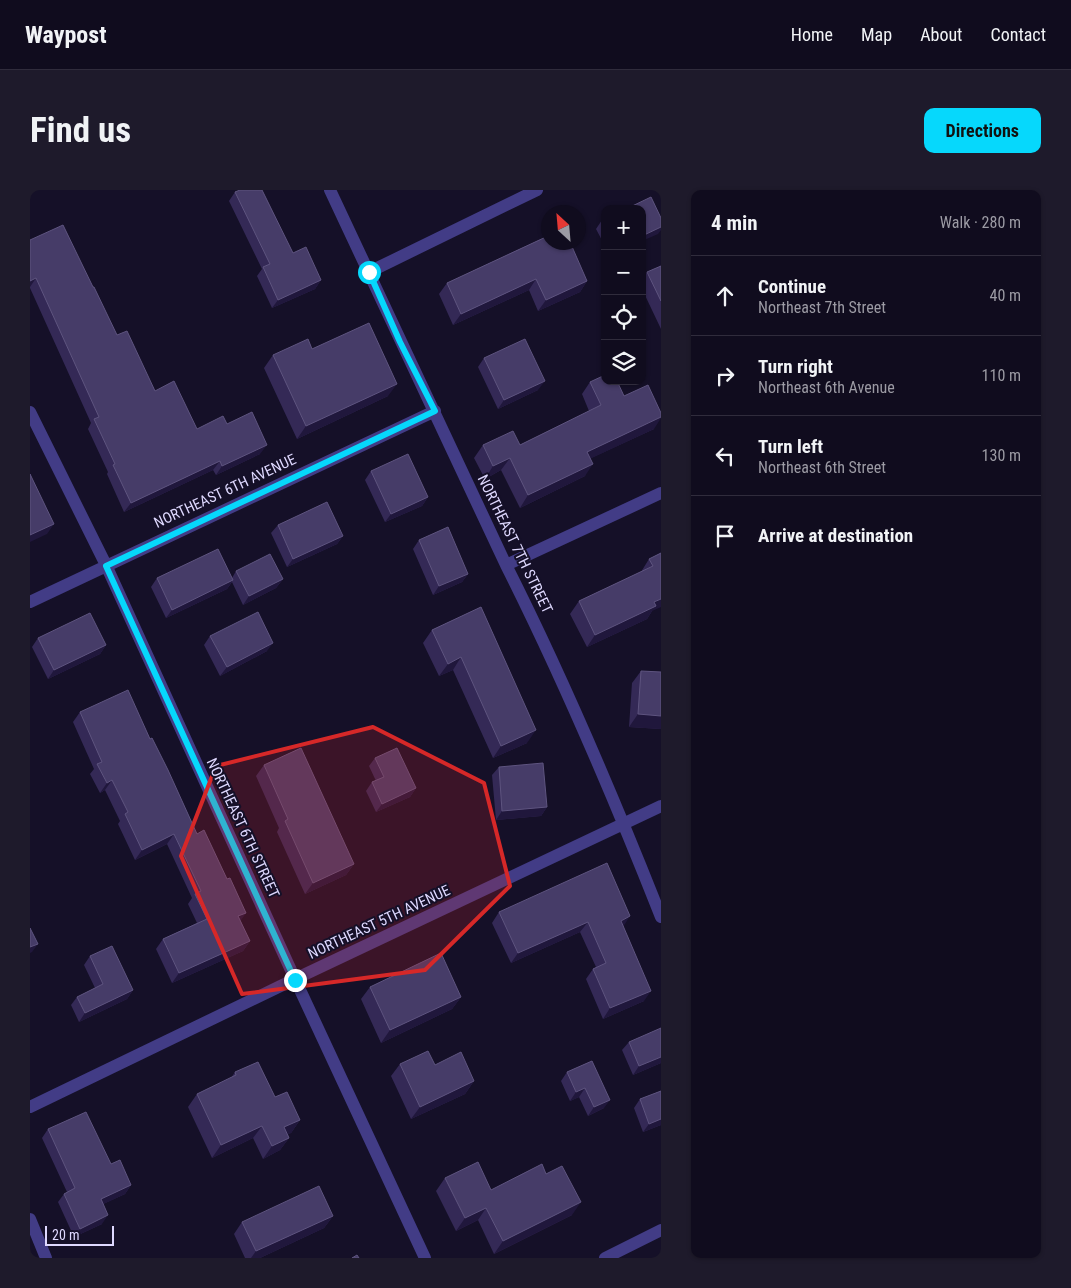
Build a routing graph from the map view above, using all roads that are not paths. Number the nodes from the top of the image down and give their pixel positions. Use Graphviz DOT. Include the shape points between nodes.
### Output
graph roads {
  1 [pos="330,190"];
  2 [pos="537,190"];
  3 [pos="369,272"];
  4 [pos="435,411"];
  5 [pos="30,412"];
  6 [pos="661,492"];
  7 [pos="506,565"];
  8 [pos="106,566"];
  9 [pos="30,602"];
  10 [pos="661,806"];
  11 [pos="624,824"];
  12 [pos="661,917"];
  13 [pos="295,980"];
  14 [pos="30,1107"];
  15 [pos="30,1219"];
  16 [pos="661,1230"];
  17 [pos="46,1258"];
  18 [pos="425,1258"];
  19 [pos="605,1258"];
  1 -- 3 [label="street, NORTHEAST 7TH STREET"];
  2 -- 3 [label="street"];
  3 -- 4 [label="street, NORTHEAST 7TH STREET"];
  4 -- 7 [label="street, NORTHEAST 7TH STREET"];
  4 -- 8 [label="street, NORTHEAST 6TH AVENUE"];
  5 -- 8 [label="street, NORTHEAST 6TH STREET"];
  6 -- 7 [label="street"];
  7 -- 11 [label="street, NORTHEAST 7TH STREET" via="537,627"];
  8 -- 9 [label="street, NORTHEAST 6TH AVENUE"];
  8 -- 13 [label="street, NORTHEAST 6TH STREET"];
  10 -- 11 [label="street, NORTHEAST 5TH AVENUE"];
  11 -- 12 [label="street, NORTHEAST 7TH STREET"];
  11 -- 13 [label="street, NORTHEAST 5TH AVENUE"];
  13 -- 14 [label="street, NORTHEAST 5TH AVENUE"];
  13 -- 18 [label="street, NORTHEAST 6TH STREET"];
  15 -- 17 [label="street"];
  16 -- 19 [label="street"];
}
